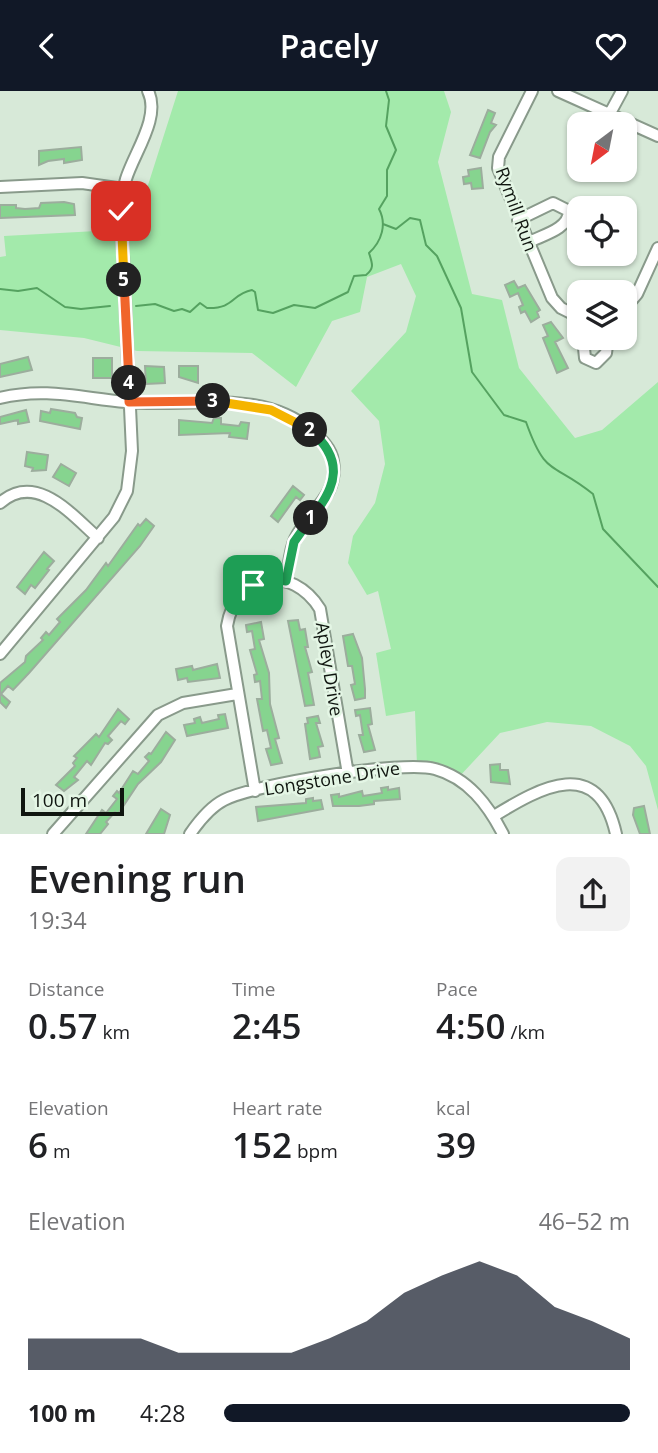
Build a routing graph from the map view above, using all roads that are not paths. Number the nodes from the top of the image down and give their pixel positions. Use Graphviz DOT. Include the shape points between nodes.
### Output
graph roads {
  1 [pos="148,91"];
  2 [pos="532,91"];
  3 [pos="558,91"];
  4 [pos="622,91"];
  5 [pos="603,112"];
  6 [pos="611,112"];
  7 [pos="637,127"];
  8 [pos="658,136"];
  9 [pos="0,187"];
  10 [pos="124,189"];
  11 [pos="519,220"];
  12 [pos="529,242"];
  13 [pos="658,247"];
  14 [pos="637,291"];
  15 [pos="567,310"];
  16 [pos="584,350"];
  17 [pos="606,350"];
  18 [pos="0,398"];
  19 [pos="129,402"];
  20 [pos="0,503"];
  21 [pos="98,538"];
  22 [pos="286,581"];
  23 [pos="0,654"];
  24 [pos="237,694"];
  25 [pos="348,774"];
  26 [pos="255,791"];
  27 [pos="494,816"];
  28 [pos="54,834"];
  29 [pos="190,834"];
  30 [pos="503,834"];
  31 [pos="616,834"];
  1 -- 10 [label="street" via="152,99 149,120"];
  2 -- 11 [label="street, Rymill Run" via="499,157 498,168"];
  3 -- 5 [label="street"];
  4 -- 6 [label="street"];
  7 -- 8 [label="street"];
  9 -- 10 [label="street" via="82,183"];
  10 -- 19 [label="street"];
  11 -- 12 [label="street, Rymill Run"];
  11 -- 12 [label="street" via="553,203 569,211 562,226"];
  12 -- 15 [label="street, Rymill Run" via="552,297"];
  13 -- 14 [label="street"];
  16 -- 17 [label="street" via="585,358 596,363"];
  18 -- 19 [label="street" via="38,391"];
  19 -- 21 [label="street" via="130,476 120,506"];
  19 -- 22 [label="street" via="204,400 255,406 290,418 322,440 334,462 334,480 294,542"];
  20 -- 21 [label="street" via="19,493 46,496"];
  21 -- 23 [label="street"];
  22 -- 24 [label="street" via="253,585 229,613"];
  22 -- 25 [label="street, Apley Drive" via="312,596 320,609"];
  24 -- 26 [label="street"];
  24 -- 28 [label="street" via="183,703 158,715"];
  25 -- 26 [label="street, Longstone Drive"];
  25 -- 27 [label="street, Longstone Drive" via="417,766 436,769 458,778"];
  26 -- 29 [label="street, Longstone Drive" via="222,800"];
  27 -- 30 [label="street, Longstone Drive"];
  27 -- 31 [label="street" via="538,789 566,783 602,799"];
}
